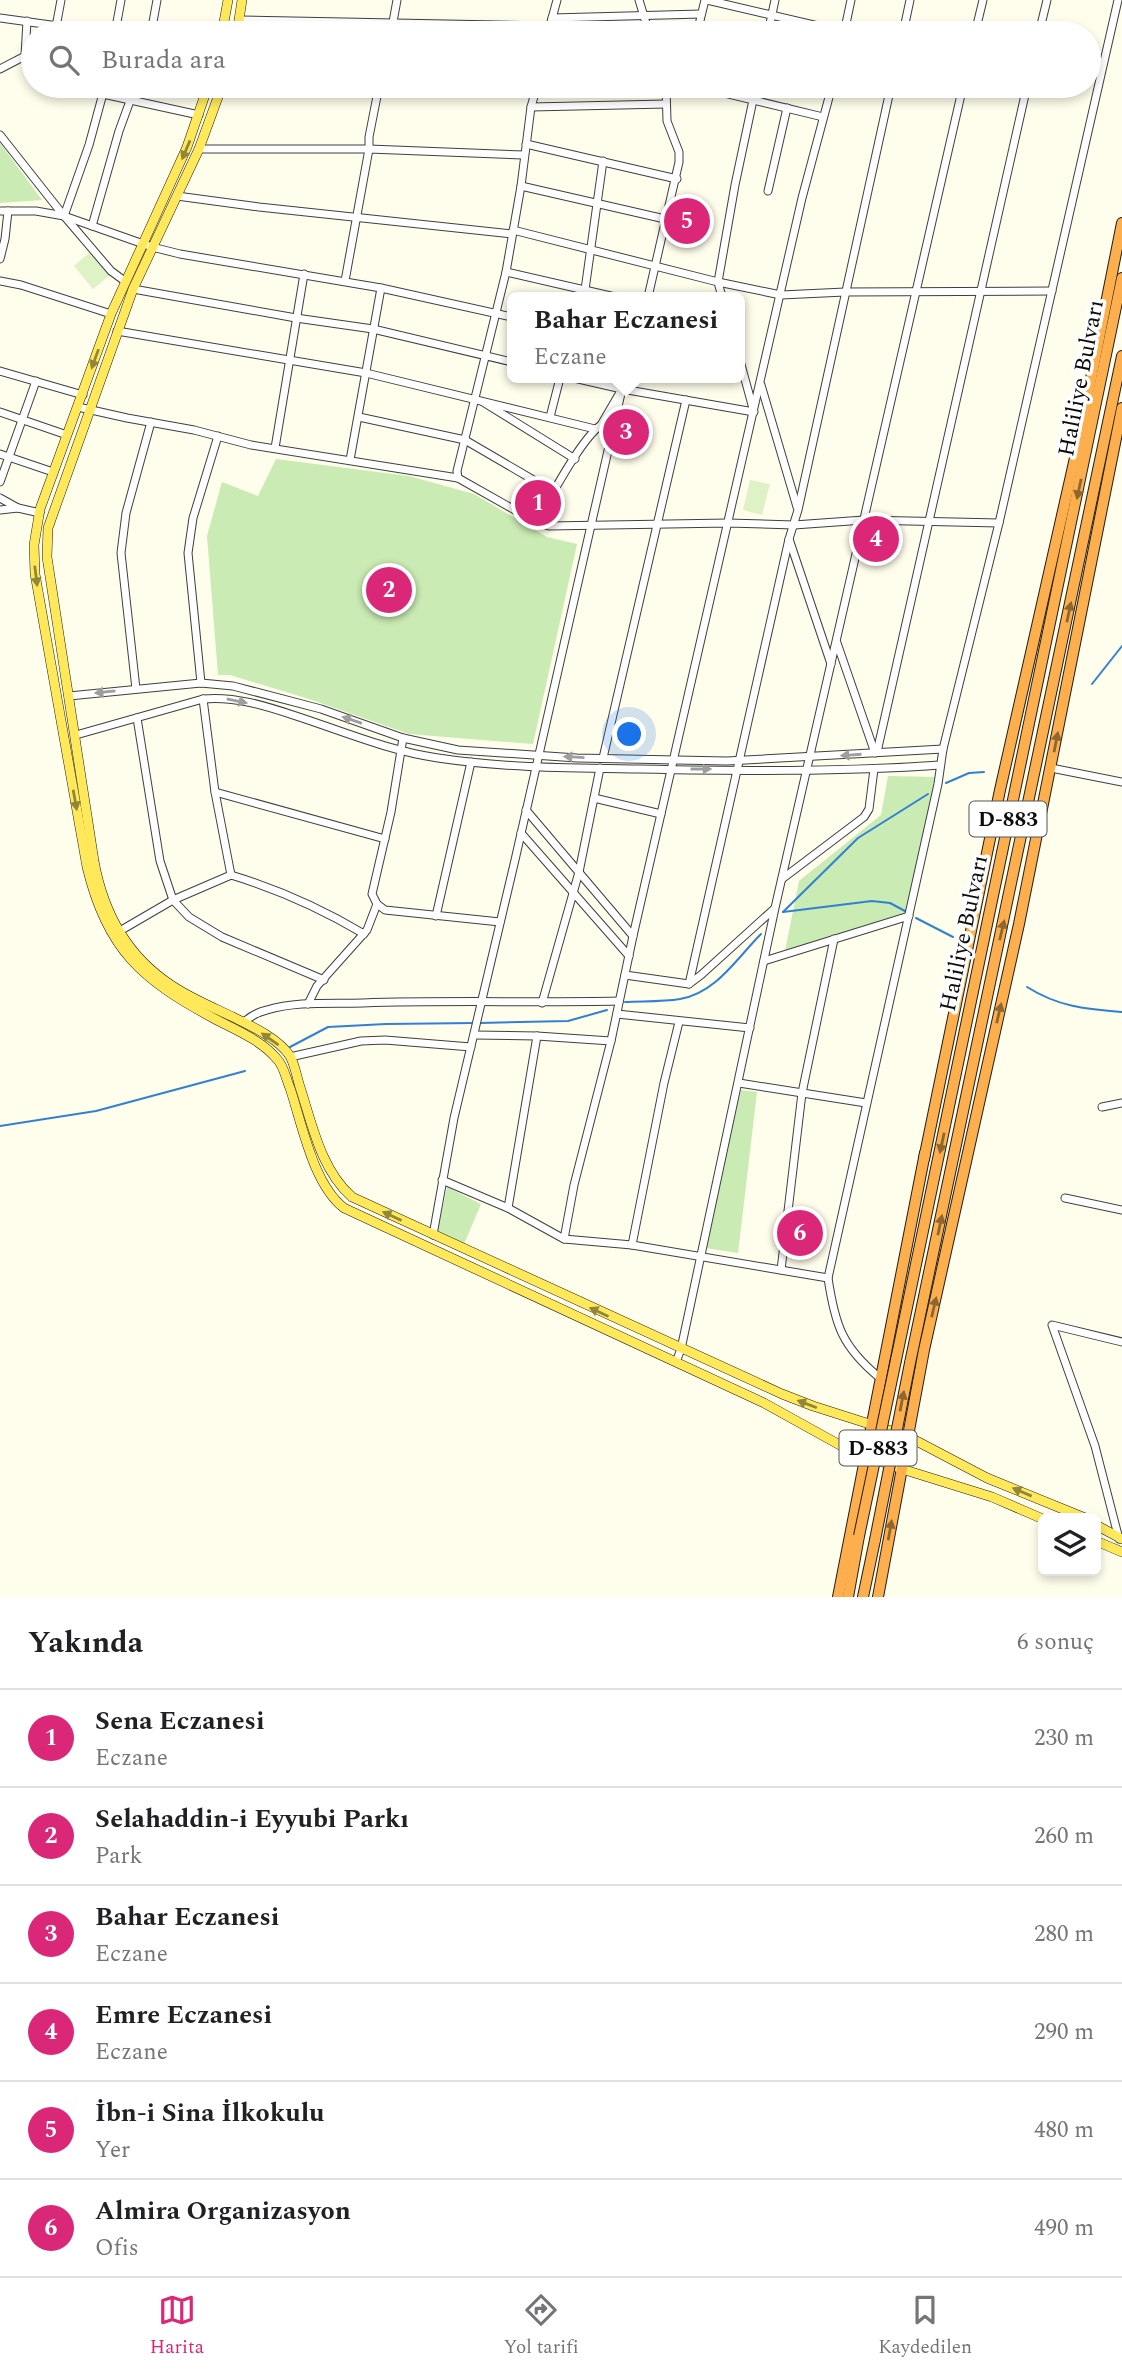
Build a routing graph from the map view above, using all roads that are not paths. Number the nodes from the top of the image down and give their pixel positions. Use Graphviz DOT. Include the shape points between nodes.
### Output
graph roads {
  1 [pos="61,0"];
  2 [pos="121,0"];
  3 [pos="157,0"];
  4 [pos="228,0"];
  5 [pos="242,0"];
  6 [pos="397,0"];
  7 [pos="556,0"];
  8 [pos="639,0"];
  9 [pos="706,0"];
  10 [pos="775,0"];
  11 [pos="851,0"];
  12 [pos="910,0"];
  13 [pos="983,0"];
  14 [pos="1047,0"];
  15 [pos="1118,0"];
  16 [pos="701,14"];
  17 [pos="644,16"];
  18 [pos="772,16"];
  19 [pos="0,18"];
  20 [pos="240,20"];
  21 [pos="27,21"];
  22 [pos="57,21"];
  23 [pos="117,21"];
  24 [pos="154,21"];
  25 [pos="224,21"];
  26 [pos="316,21"];
  27 [pos="393,21"];
  28 [pos="551,21"];
  29 [pos="597,21"];
  30 [pos="645,21"];
  31 [pos="700,21"];
  32 [pos="771,21"];
  33 [pos="793,21"];
  34 [pos="847,21"];
  35 [pos="905,21"];
  36 [pos="978,21"];
  37 [pos="1043,21"];
  38 [pos="21,58"];
  39 [pos="0,69"];
  40 [pos="1101,71"];
  41 [pos="102,98"];
  42 [pos="125,98"];
  43 [pos="204,98"];
  44 [pos="218,98"];
  45 [pos="377,98"];
  46 [pos="534,98"];
  47 [pos="666,98"];
  48 [pos="749,98"];
  49 [pos="828,98"];
  50 [pos="889,98"];
  51 [pos="959,98"];
  52 [pos="1024,98"];
  53 [pos="1095,98"];
  54 [pos="753,99"];
  55 [pos="130,100"];
  56 [pos="666,104"];
  57 [pos="531,107"];
  58 [pos="787,108"];
  59 [pos="199,115"];
  60 [pos="823,117"];
  61 [pos="0,135"];
  62 [pos="526,144"];
  63 [pos="199,149"];
  64 [pos="369,149"];
  65 [pos="524,155"];
  66 [pos="603,161"];
  67 [pos="677,178"];
  68 [pos="521,186"];
  69 [pos="768,191"];
  70 [pos="177,196"];
  71 [pos="597,204"];
  72 [pos="4,211"];
  73 [pos="64,216"];
  74 [pos="356,217"];
  75 [pos="665,219"];
  76 [pos="1122,223"];
  77 [pos="92,226"];
  78 [pos="513,232"];
  79 [pos="147,246"];
  80 [pos="590,249"];
  81 [pos="0,257"];
  82 [pos="654,265"];
  83 [pos="506,272"];
  84 [pos="304,274"];
  85 [pos="1122,278"];
  86 [pos="0,281"];
  87 [pos="345,281"];
  88 [pos="718,282"];
  89 [pos="130,286"];
  90 [pos="381,288"];
  91 [pos="982,291"];
  92 [pos="1052,291"];
  93 [pos="580,292"];
  94 [pos="584,292"];
  95 [pos="649,292"];
  96 [pos="721,292"];
  97 [pos="845,292"];
  98 [pos="915,292"];
  99 [pos="781,295"];
  100 [pos="111,314"];
  101 [pos="497,314"];
  102 [pos="507,316"];
  103 [pos="296,318"];
  104 [pos="373,329"];
  105 [pos="117,331"];
  106 [pos="486,355"];
  107 [pos="1122,356"];
  108 [pos="290,361"];
  109 [pos="507,361"];
  110 [pos="0,371"];
  111 [pos="366,373"];
  112 [pos="745,379"];
  113 [pos="36,381"];
  114 [pos="559,383"];
  115 [pos="596,383"];
  116 [pos="625,383"];
  117 [pos="760,384"];
  118 [pos="622,389"];
  119 [pos="83,395"];
  120 [pos="477,398"];
  121 [pos="686,400"];
  122 [pos="78,407"];
  123 [pos="1122,408"];
  124 [pos="89,409"];
  125 [pos="0,412"];
  126 [pos="754,412"];
  127 [pos="359,417"];
  128 [pos="550,417"];
  129 [pos="23,420"];
  130 [pos="151,422"];
  131 [pos="595,429"];
  132 [pos="68,435"];
  133 [pos="218,436"];
  134 [pos="465,440"];
  135 [pos="275,448"];
  136 [pos="0,454"];
  137 [pos="9,457"];
  138 [pos="575,459"];
  139 [pos="350,460"];
  140 [pos="53,472"];
  141 [pos="458,478"];
  142 [pos="0,482"];
  143 [pos="554,492"];
  144 [pos="0,498"];
  145 [pos="18,508"];
  146 [pos="0,510"];
  147 [pos="798,510"];
  148 [pos="40,513"];
  149 [pos="864,520"];
  150 [pos="929,521"];
  151 [pos="536,522"];
  152 [pos="728,523"];
  153 [pos="999,523"];
  154 [pos="794,524"];
  155 [pos="591,526"];
  156 [pos="657,526"];
  157 [pos="789,538"];
  158 [pos="1080,618"];
  159 [pos="1040,619"];
  160 [pos="836,643"];
  161 [pos="831,664"];
  162 [pos="201,683"];
  163 [pos="136,689"];
  164 [pos="69,696"];
  165 [pos="203,699"];
  166 [pos="136,718"];
  167 [pos="76,735"];
  168 [pos="403,738"];
  169 [pos="943,749"];
  170 [pos="401,751"];
  171 [pos="876,753"];
  172 [pos="538,754"];
  173 [pos="603,758"];
  174 [pos="809,758"];
  175 [pos="674,760"];
  176 [pos="738,760"];
  177 [pos="471,762"];
  178 [pos="940,765"];
  179 [pos="536,766"];
  180 [pos="1019,766"];
  181 [pos="600,768"];
  182 [pos="1035,768"];
  183 [pos="1051,768"];
  184 [pos="671,769"];
  185 [pos="738,769"];
  186 [pos="808,769"];
  187 [pos="874,769"];
  188 [pos="1122,782"];
  189 [pos="215,792"];
  190 [pos="594,798"];
  191 [pos="526,810"];
  192 [pos="661,814"];
  193 [pos="521,833"];
  194 [pos="385,839"];
  195 [pos="579,872"];
  196 [pos="231,875"];
  197 [pos="782,879"];
  198 [pos="573,892"];
  199 [pos="173,900"];
  200 [pos="377,904"];
  201 [pos="775,908"];
  202 [pos="436,916"];
  203 [pos="909,916"];
  204 [pos="500,922"];
  205 [pos="118,932"];
  206 [pos="364,934"];
  207 [pos="633,936"];
  208 [pos="834,939"];
  209 [pos="629,956"];
  210 [pos="764,961"];
  211 [pos="625,975"];
  212 [pos="324,980"];
  213 [pos="689,984"];
  214 [pos="483,1000"];
  215 [pos="619,1001"];
  216 [pos="542,1003"];
  217 [pos="970,1003"];
  218 [pos="308,1004"];
  219 [pos="985,1009"];
  220 [pos="617,1014"];
  221 [pos="679,1021"];
  222 [pos="244,1022"];
  223 [pos="750,1028"];
  224 [pos="474,1032"];
  225 [pos="537,1035"];
  226 [pos="611,1041"];
  227 [pos="471,1047"];
  228 [pos="290,1057"];
  229 [pos="739,1083"];
  230 [pos="802,1093"];
  231 [pos="866,1103"];
  232 [pos="1122,1103"];
  233 [pos="1101,1107"];
  234 [pos="974,1122"];
  235 [pos="924,1159"];
  236 [pos="442,1180"];
  237 [pos="1065,1198"];
  238 [pos="508,1208"];
  239 [pos="1122,1210"];
  240 [pos="433,1235"];
  241 [pos="564,1239"];
  242 [pos="632,1245"];
  243 [pos="700,1258"];
  244 [pos="781,1270"];
  245 [pos="828,1278"];
  246 [pos="1122,1342"];
  247 [pos="681,1349"];
  248 [pos="676,1362"];
  249 [pos="880,1378"];
  250 [pos="872,1424"];
  251 [pos="907,1436"];
  252 [pos="865,1456"];
  253 [pos="902,1469"];
  254 [pos="1073,1513"];
  255 [pos="1038,1517"];
  256 [pos="1101,1528"];
  257 [pos="1120,1539"];
  258 [pos="1101,1543"];
  259 [pos="1122,1552"];
  260 [pos="838,1597"];
  261 [pos="848,1597"];
  262 [pos="863,1597"];
  263 [pos="878,1597"];
  1 -- 22 [label="street"];
  2 -- 23 [label="street"];
  3 -- 24 [label="street"];
  4 -- 25 [label="main road"];
  5 -- 20 [label="main road"];
  6 -- 27 [label="street"];
  7 -- 28 [label="street"];
  8 -- 17 [label="street"];
  9 -- 16 [label="street"];
  9 -- 18 [label="street"];
  10 -- 18 [label="street"];
  11 -- 34 [label="street"];
  12 -- 35 [label="street"];
  13 -- 36 [label="street"];
  14 -- 37 [label="street"];
  15 -- 40 [label="street"];
  16 -- 17 [label="street"];
  16 -- 31 [label="street"];
  17 -- 29 [label="street"];
  17 -- 30 [label="street"];
  18 -- 32 [label="street"];
  18 -- 33 [label="street"];
  19 -- 21 [label="street"];
  20 -- 26 [label="street"];
  38 -- 39 [label="street"];
  41 -- 73 [label="street"];
  42 -- 55 [label="street"];
  43 -- 59 [label="main road"];
  44 -- 63 [label="main road"];
  45 -- 64 [label="street"];
  46 -- 57 [label="street"];
  47 -- 56 [label="street"];
  48 -- 54 [label="street"];
  49 -- 60 [label="street"];
  50 -- 97 [label="street"];
  51 -- 98 [label="street"];
  52 -- 91 [label="street"];
  53 -- 92 [label="street"];
  54 -- 58 [label="street"];
  54 -- 88 [label="street"];
  55 -- 59 [label="street"];
  55 -- 77 [label="street"];
  56 -- 57 [label="street"];
  56 -- 67 [label="street" via="679,152"];
  57 -- 62 [label="street"];
  58 -- 60 [label="street"];
  58 -- 69 [label="street"];
  59 -- 79 [label="main road, one-way"];
  60 -- 99 [label="street"];
  61 -- 73 [label="street"];
  62 -- 65 [label="street"];
  62 -- 66 [label="street"];
  63 -- 64 [label="street"];
  63 -- 70 [label="main road"];
  64 -- 65 [label="street"];
  64 -- 74 [label="street"];
  65 -- 68 [label="street"];
  66 -- 67 [label="street"];
  66 -- 71 [label="street"];
  67 -- 75 [label="street"];
  68 -- 71 [label="street"];
  68 -- 78 [label="street"];
  70 -- 74 [label="street"];
  70 -- 79 [label="main road"];
  71 -- 75 [label="street"];
  71 -- 80 [label="street"];
  72 -- 73 [label="street"];
  72 -- 81 [label="street"];
  73 -- 77 [label="street"];
  73 -- 89 [label="street" via="111,271"];
  74 -- 78 [label="street"];
  74 -- 87 [label="street"];
  75 -- 82 [label="street"];
  76 -- 159 [label="highway"];
  77 -- 79 [label="street"];
  78 -- 80 [label="street"];
  78 -- 83 [label="street"];
  79 -- 84 [label="street"];
  79 -- 89 [label="main road"];
  80 -- 82 [label="street"];
  80 -- 94 [label="street"];
  82 -- 88 [label="street"];
  82 -- 95 [label="street"];
  83 -- 93 [label="street"];
  83 -- 101 [label="street"];
  84 -- 87 [label="street"];
  84 -- 103 [label="street"];
  85 -- 180 [label="highway, Haliliye Bulvarı / D-883, one-way"];
  86 -- 100 [label="street"];
  87 -- 90 [label="street"];
  88 -- 96 [label="street"];
  88 -- 99 [label="street"];
  89 -- 100 [label="main road"];
  89 -- 103 [label="street"];
  89 -- 105 [label="main road"];
  90 -- 101 [label="street"];
  90 -- 104 [label="street"];
  91 -- 92 [label="street"];
  91 -- 98 [label="street"];
  91 -- 150 [label="street"];
  92 -- 153 [label="street"];
  97 -- 98 [label="street"];
  97 -- 99 [label="street"];
  97 -- 147 [label="street"];
  98 -- 149 [label="street"];
  99 -- 117 [label="street"];
  100 -- 119 [label="main road, one-way"];
  101 -- 102 [label="street"];
  101 -- 106 [label="street"];
  103 -- 104 [label="street"];
  103 -- 108 [label="street"];
  104 -- 106 [label="street"];
  104 -- 111 [label="street"];
  105 -- 108 [label="street"];
  105 -- 124 [label="main road"];
  106 -- 109 [label="street"];
  106 -- 120 [label="street"];
  182 -- 107 [label="highway, Haliliye Bulvarı / D-883, one-way"];
  108 -- 111 [label="street"];
  108 -- 135 [label="street"];
  110 -- 113 [label="street"];
  111 -- 120 [label="street"];
  111 -- 127 [label="street"];
  112 -- 126 [label="street"];
  113 -- 119 [label="street"];
  113 -- 129 [label="street"];
  114 -- 128 [label="street"];
  115 -- 118 [label="street"];
  116 -- 118 [label="street"];
  117 -- 126 [label="street"];
  117 -- 147 [label="street"];
  118 -- 121 [label="street"];
  118 -- 131 [label="street"];
  118 -- 155 [label="street"];
  119 -- 122 [label="main road"];
  120 -- 128 [label="street"];
  120 -- 134 [label="street"];
  120 -- 138 [label="street"];
  121 -- 126 [label="street"];
  121 -- 156 [label="street"];
  122 -- 124 [label="street"];
  122 -- 132 [label="main road"];
  123 -- 158 [label="highway"];
  124 -- 130 [label="street"];
  124 -- 164 [label="main road" via="48,528 47,557"];
  125 -- 129 [label="street"];
  126 -- 152 [label="street"];
  127 -- 134 [label="street"];
  127 -- 139 [label="street"];
  128 -- 131 [label="street"];
  129 -- 132 [label="street"];
  129 -- 137 [label="street"];
  130 -- 133 [label="street"];
  130 -- 163 [label="street" via="126,513 121,553"];
  131 -- 138 [label="street"];
  132 -- 140 [label="main road"];
  133 -- 135 [label="street"];
  133 -- 162 [label="street" via="193,518 188,552"];
  134 -- 141 [label="street"];
  134 -- 143 [label="street"];
  135 -- 139 [label="street"];
  136 -- 137 [label="street"];
  137 -- 140 [label="street"];
  137 -- 142 [label="street"];
  138 -- 143 [label="street"];
  139 -- 141 [label="street"];
  140 -- 148 [label="main road"];
  141 -- 151 [label="street"];
  143 -- 151 [label="street"];
  144 -- 145 [label="street"];
  145 -- 146 [label="street"];
  145 -- 148 [label="street"];
  147 -- 154 [label="street"];
  148 -- 248 [label="main road, one-way" via="35,574 87,867 98,909 113,937 132,962 165,990 250,1037 280,1062 317,1167 334,1200 344,1208"];
  149 -- 150 [label="street"];
  149 -- 154 [label="street"];
  149 -- 160 [label="street"];
  150 -- 153 [label="street"];
  150 -- 171 [label="street"];
  151 -- 155 [label="street" via="556,527"];
  152 -- 154 [label="street"];
  152 -- 156 [label="street"];
  152 -- 175 [label="street"];
  153 -- 169 [label="street"];
  154 -- 157 [label="street"];
  155 -- 156 [label="street"];
  155 -- 172 [label="street"];
  156 -- 173 [label="street"];
  157 -- 161 [label="street"];
  157 -- 176 [label="street"];
  158 -- 182 [label="highway"];
  183 -- 158 [label="highway, one-way"];
  159 -- 180 [label="highway"];
  159 -- 235 [label="highway" via="997,802"];
  160 -- 161 [label="street"];
  160 -- 171 [label="street"];
  161 -- 174 [label="street"];
  162 -- 163 [label="street"];
  168 -- 162 [label="street, one-way" via="321,709 233,686"];
  163 -- 164 [label="street, one-way"];
  164 -- 167 [label="main road"];
  165 -- 166 [label="street"];
  165 -- 170 [label="street, one-way" via="265,706"];
  165 -- 189 [label="street"];
  166 -- 167 [label="street"];
  166 -- 199 [label="street" via="160,861"];
  167 -- 205 [label="main road" via="97,877"];
  168 -- 170 [label="street"];
  168 -- 172 [label="street" via="458,750"];
  169 -- 171 [label="street"];
  169 -- 178 [label="street"];
  170 -- 177 [label="street"];
  170 -- 194 [label="street"];
  171 -- 174 [label="street, one-way"];
  173 -- 172 [label="street, one-way"];
  172 -- 179 [label="street"];
  173 -- 175 [label="street"];
  174 -- 176 [label="street"];
  174 -- 186 [label="street"];
  175 -- 176 [label="street"];
  175 -- 184 [label="street"];
  176 -- 185 [label="street"];
  177 -- 179 [label="street"];
  177 -- 202 [label="street"];
  178 -- 187 [label="street"];
  178 -- 203 [label="street"];
  179 -- 181 [label="street"];
  179 -- 191 [label="street"];
  180 -- 217 [label="highway, Haliliye Bulvarı / D-883"];
  181 -- 184 [label="street"];
  181 -- 190 [label="street"];
  219 -- 182 [label="highway, Haliliye Bulvarı / D-883, one-way"];
  183 -- 188 [label="street"];
  234 -- 183 [label="highway, one-way"];
  184 -- 185 [label="street, one-way"];
  184 -- 192 [label="street"];
  185 -- 186 [label="street"];
  185 -- 213 [label="street"];
  186 -- 187 [label="street"];
  186 -- 197 [label="street"];
  187 -- 197 [label="street" via="864,817"];
  189 -- 194 [label="street"];
  189 -- 196 [label="street"];
  190 -- 192 [label="street"];
  190 -- 195 [label="street"];
  191 -- 193 [label="street"];
  191 -- 195 [label="street"];
  192 -- 207 [label="street"];
  193 -- 198 [label="street"];
  193 -- 204 [label="street"];
  194 -- 200 [label="street" via="372,894"];
  195 -- 198 [label="street"];
  195 -- 207 [label="street"];
  196 -- 199 [label="street"];
  196 -- 206 [label="street" via="331,914"];
  197 -- 201 [label="street"];
  198 -- 209 [label="street"];
  198 -- 216 [label="street"];
  199 -- 205 [label="street"];
  199 -- 212 [label="street" via="189,917 222,937"];
  200 -- 202 [label="street" via="385,910"];
  200 -- 206 [label="street"];
  201 -- 210 [label="street"];
  201 -- 213 [label="street"];
  202 -- 204 [label="street"];
  203 -- 208 [label="street"];
  203 -- 231 [label="street"];
  204 -- 214 [label="street"];
  205 -- 222 [label="main road" via="170,985"];
  206 -- 212 [label="street"];
  207 -- 209 [label="street"];
  208 -- 210 [label="street"];
  208 -- 230 [label="street"];
  209 -- 211 [label="street"];
  210 -- 223 [label="street"];
  211 -- 213 [label="street"];
  211 -- 215 [label="street"];
  212 -- 218 [label="street"];
  214 -- 216 [label="street"];
  214 -- 218 [label="street"];
  214 -- 224 [label="street"];
  215 -- 216 [label="street"];
  215 -- 220 [label="street"];
  217 -- 235 [label="highway"];
  217 -- 261 [label="highway, Haliliye Bulvarı / D-883, one-way, bridge"];
  218 -- 222 [label="street" via="269,1009"];
  219 -- 234 [label="highway"];
  262 -- 219 [label="highway, Haliliye Bulvarı / D-883, one-way, bridge"];
  220 -- 221 [label="street"];
  220 -- 226 [label="street"];
  221 -- 223 [label="street"];
  221 -- 242 [label="street"];
  228 -- 222 [label="main road, one-way"];
  223 -- 229 [label="street"];
  224 -- 225 [label="street"];
  224 -- 227 [label="street"];
  225 -- 226 [label="street"];
  225 -- 238 [label="street"];
  226 -- 241 [label="street"];
  227 -- 228 [label="street" via="361,1041"];
  227 -- 236 [label="street"];
  240 -- 228 [label="main road, one-way" via="352,1197 336,1181"];
  229 -- 230 [label="street"];
  229 -- 243 [label="street"];
  230 -- 231 [label="street"];
  230 -- 244 [label="street"];
  231 -- 245 [label="street"];
  232 -- 233 [label="street"];
  251 -- 234 [label="highway, one-way"];
  235 -- 249 [label="highway"];
  236 -- 238 [label="street"];
  236 -- 240 [label="street"];
  237 -- 239 [label="street"];
  238 -- 241 [label="street"];
  247 -- 240 [label="main road, one-way"];
  241 -- 242 [label="street"];
  242 -- 243 [label="street"];
  243 -- 244 [label="street"];
  243 -- 247 [label="street"];
  244 -- 245 [label="street"];
  245 -- 249 [label="street" via="840,1331 856,1356"];
  246 -- 257 [label="street" via="1052,1325 1095,1446"];
  247 -- 248 [label="street"];
  250 -- 247 [label="main road, one-way" via="813,1406"];
  248 -- 252 [label="main road"];
  249 -- 250 [label="highway"];
  250 -- 251 [label="main road"];
  250 -- 252 [label="highway"];
  251 -- 253 [label="highway"];
  254 -- 251 [label="main road, one-way" via="987,1478"];
  252 -- 253 [label="main road"];
  252 -- 260 [label="highway"];
  253 -- 255 [label="main road"];
  263 -- 253 [label="highway, one-way"];
  256 -- 257 [label="main road"];
  258 -- 259 [label="main road"];
}
